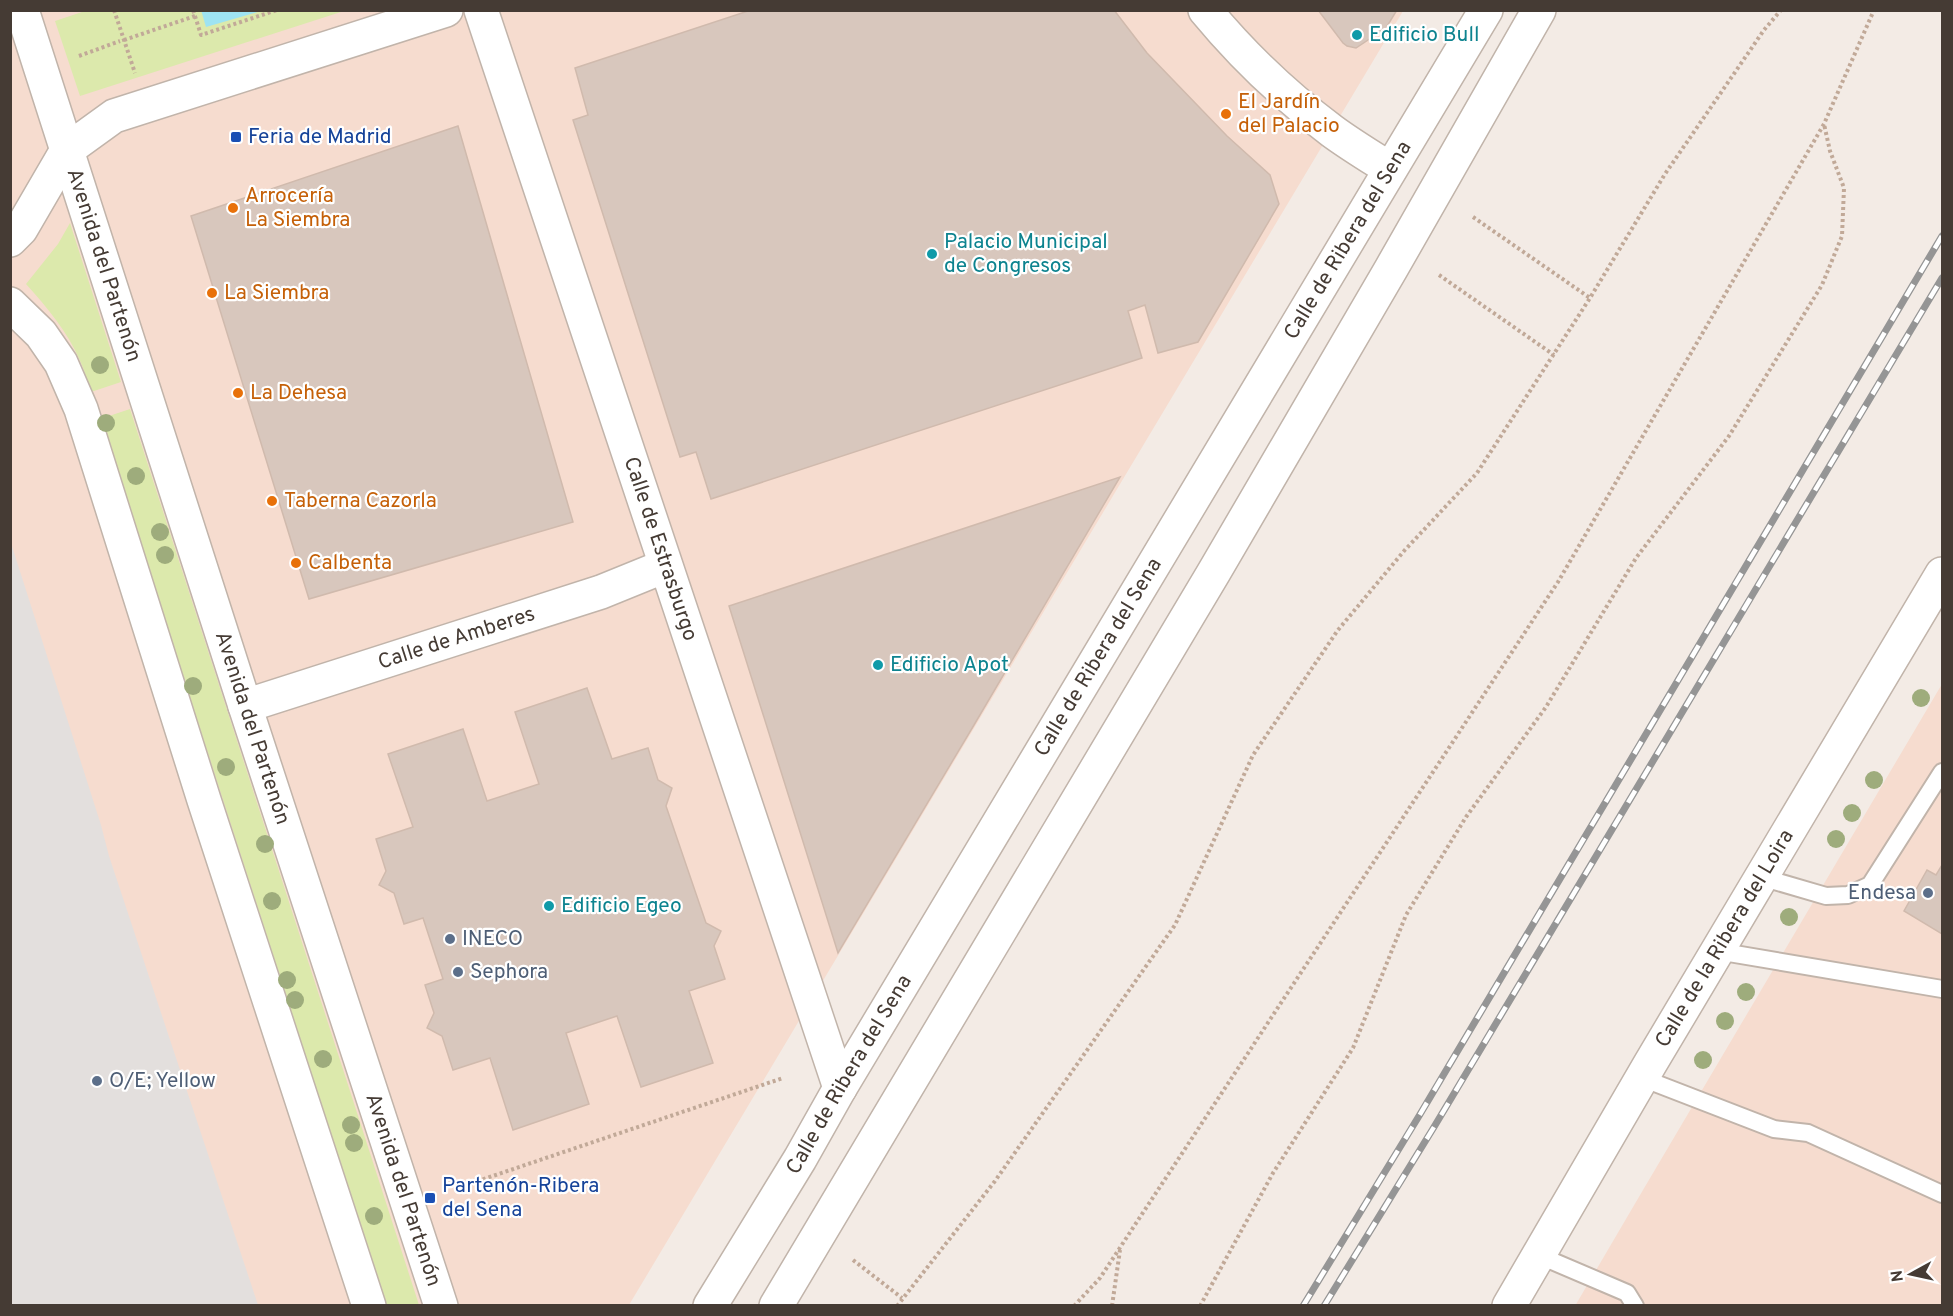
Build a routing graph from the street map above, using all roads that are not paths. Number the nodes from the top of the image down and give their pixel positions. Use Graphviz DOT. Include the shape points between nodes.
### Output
graph roads {
  1 [pos="22,10"];
  2 [pos="446,10"];
  3 [pos="481,10"];
  4 [pos="1205,10"];
  5 [pos="1486,10"];
  6 [pos="1539,10"];
  7 [pos="67,150"];
  8 [pos="1390,169"];
  9 [pos="10,240"];
  10 [pos="10,304"];
  11 [pos="665,566"];
  12 [pos="1942,574"];
  13 [pos="246,706"];
  14 [pos="1942,772"];
  15 [pos="1761,877"];
  16 [pos="1717,951"];
  17 [pos="1942,989"];
  18 [pos="1642,1078"];
  19 [pos="840,1088"];
  20 [pos="1942,1194"];
  21 [pos="1538,1255"];
  22 [pos="369,1305"];
  23 [pos="441,1305"];
  24 [pos="710,1305"];
  25 [pos="776,1305"];
  26 [pos="1509,1305"];
  27 [pos="1635,1305"];
  1 -- 7 [label="street, Avenida del Partenón"];
  2 -- 7 [label="street" via="114,116"];
  3 -- 11 [label="street, Calle de Estrasburgo"];
  4 -- 8 [label="street" via="1278,87 1332,131"];
  5 -- 8 [label="street, Calle de Ribera del Sena"];
  6 -- 25 [label="street" via="1226,552"];
  7 -- 9 [label="street" via="21,229"];
  7 -- 13 [label="street, Avenida del Partenón"];
  8 -- 19 [label="street, Calle de Ribera del Sena"];
  10 -- 22 [label="street" via="41,334 61,363 81,409"];
  11 -- 13 [label="street, Calle de Amberes" via="601,592"];
  11 -- 19 [label="street, Calle de Estrasburgo"];
  12 -- 15 [label="street, Calle de la Ribera del Loira"];
  13 -- 23 [label="street, Avenida del Partenón"];
  14 -- 15 [label="lane" via="1870,885 1848,895 1826,896"];
  15 -- 16 [label="street, Calle de la Ribera del Loira"];
  16 -- 17 [label="lane"];
  16 -- 18 [label="street, Calle de la Ribera del Loira"];
  18 -- 20 [label="lane" via="1774,1129 1808,1133"];
  18 -- 21 [label="street, Calle de la Ribera del Loira"];
  19 -- 24 [label="street, Calle de Ribera del Sena"];
  21 -- 26 [label="street, Calle de la Ribera del Loira"];
  21 -- 27 [label="lane" via="1627,1293"];
}
